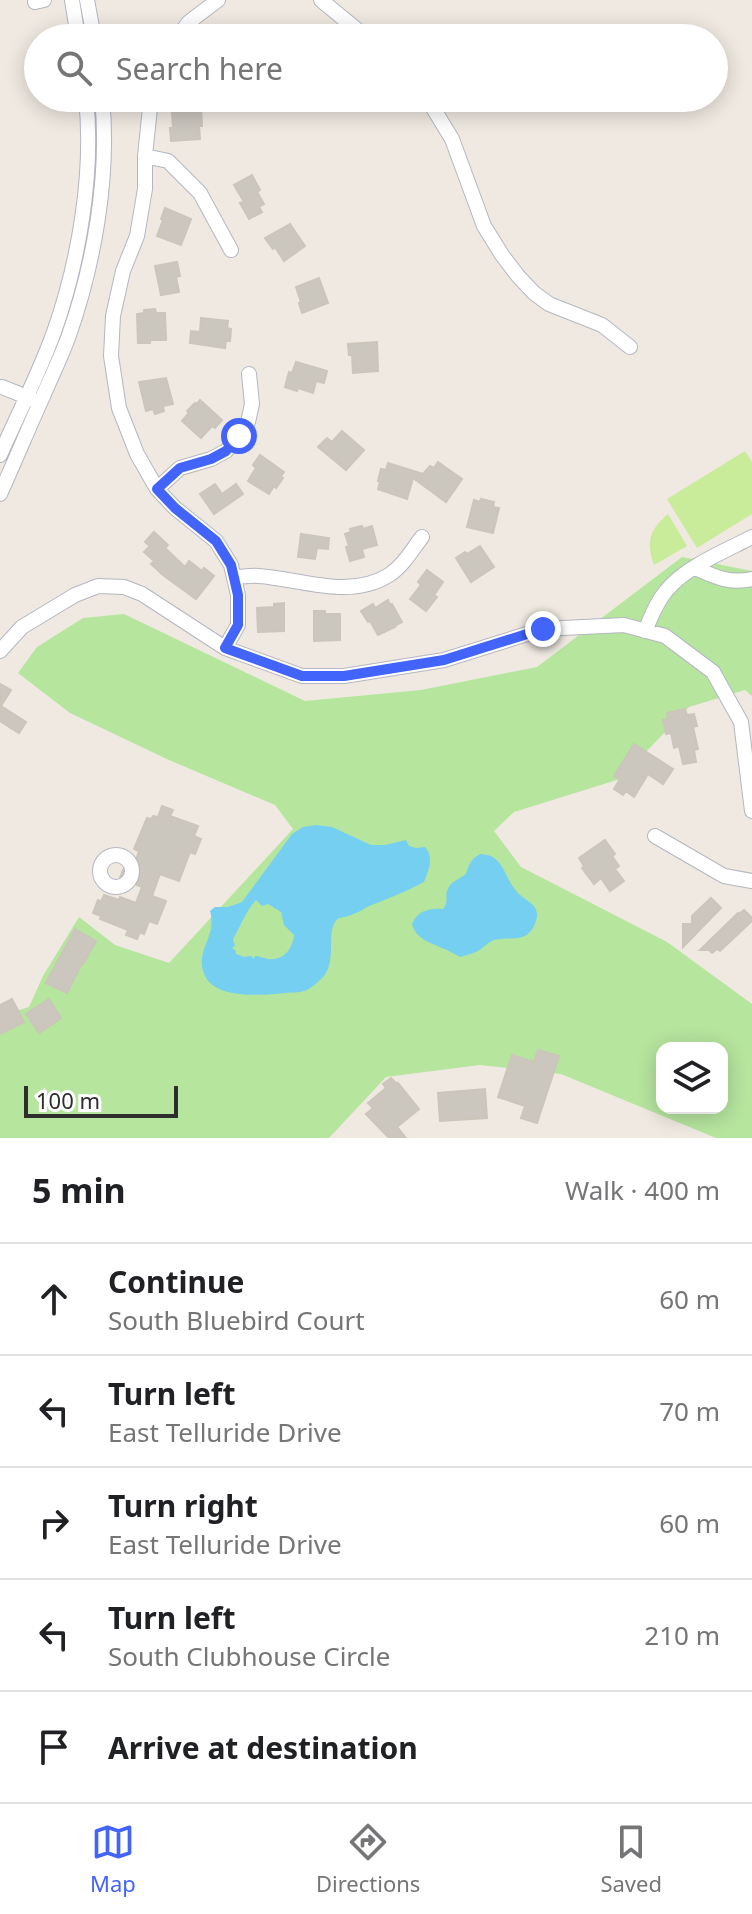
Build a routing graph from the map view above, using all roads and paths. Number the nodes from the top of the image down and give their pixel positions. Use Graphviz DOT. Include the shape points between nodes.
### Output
graph roads {
  1 [pos="72,0"];
  2 [pos="87,0"];
  3 [pos="218,0"];
  4 [pos="321,0"];
  5 [pos="76,24"];
  6 [pos="91,24"];
  7 [pos="188,24"];
  8 [pos="350,24"];
  9 [pos="88,112"];
  10 [pos="103,112"];
  11 [pos="150,112"];
  12 [pos="436,112"];
  13 [pos="145,156"];
  14 [pos="231,250"];
  15 [pos="630,347"];
  16 [pos="249,374"];
  17 [pos="2,387"];
  18 [pos="26,396"];
  19 [pos="40,402"];
  20 [pos="0,455"];
  21 [pos="157,489"];
  22 [pos="0,494"];
  23 [pos="422,537"];
  24 [pos="752,537"];
  25 [pos="695,568"];
  26 [pos="234,577"];
  27 [pos="752,579"];
  28 [pos="645,631"];
  29 [pos="225,648"];
  30 [pos="0,651"];
  31 [pos="752,811"];
  32 [pos="655,836"];
  33 [pos="752,881"];
  1 -- 5 [label="street"];
  2 -- 6 [label="street"];
  3 -- 7 [label="street"];
  4 -- 8 [label="street"];
  9 -- 18 [label="street" via="81,224 68,287"];
  10 -- 19 [label="street" via="102,175 83,291"];
  11 -- 13 [label="street"];
  12 -- 15 [label="street" via="452,139 484,226 518,276 549,304 602,325"];
  13 -- 14 [label="street" via="168,161 200,193"];
  13 -- 21 [label="street" via="145,189 113,316 111,356 119,408"];
  16 -- 21 [label="street" via="252,404 239,436 226,451 180,468"];
  17 -- 18 [label="street"];
  18 -- 19 [label="street"];
  18 -- 20 [label="street"];
  19 -- 22 [label="street"];
  21 -- 26 [label="street" via="216,541"];
  23 -- 26 [label="street" via="396,569 366,584 338,587 256,575"];
  24 -- 25 [label="street"];
  25 -- 27 [label="street" via="731,582"];
  25 -- 28 [label="street" via="668,589"];
  26 -- 29 [label="street" via="238,625"];
  28 -- 29 [label="street" via="624,625 543,629 444,660 344,676 302,676"];
  28 -- 31 [label="street" via="665,636 713,672 741,722"];
  29 -- 30 [label="street" via="142,594 98,586 48,609"];
  32 -- 33 [label="street" via="724,876"];
}
